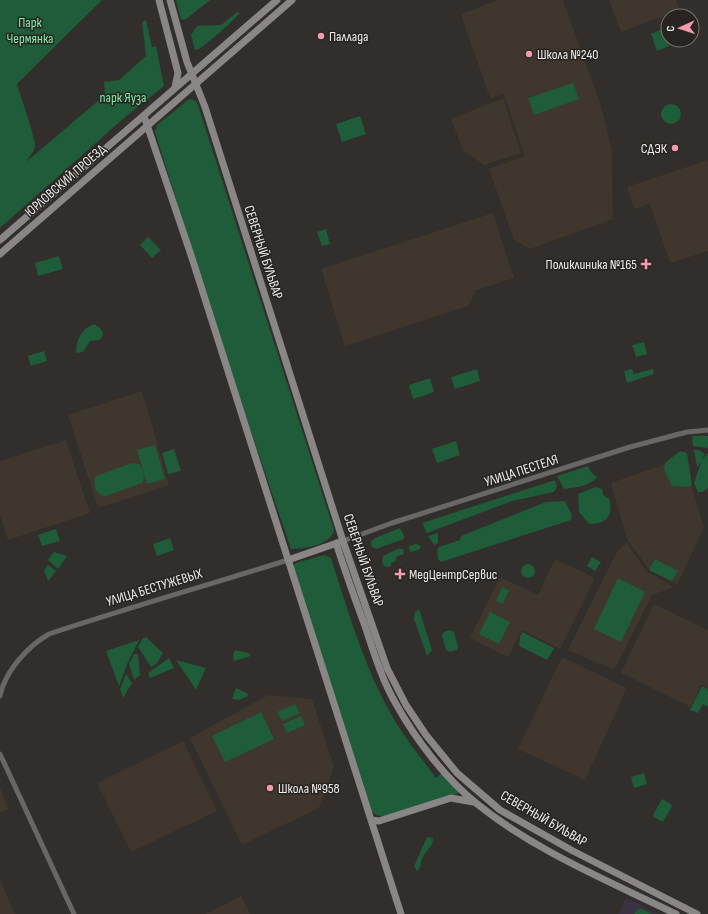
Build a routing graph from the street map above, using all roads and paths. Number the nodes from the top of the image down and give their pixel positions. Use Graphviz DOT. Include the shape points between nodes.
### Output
graph roads {
  1 [pos="159,0"];
  2 [pos="170,0"];
  3 [pos="277,0"];
  4 [pos="292,0"];
  5 [pos="192,73"];
  6 [pos="196,83"];
  7 [pos="175,87"];
  8 [pos="144,116"];
  9 [pos="148,126"];
  10 [pos="0,240"];
  11 [pos="0,254"];
  12 [pos="708,430"];
  13 [pos="339,542"];
  14 [pos="288,560"];
  15 [pos="0,696"];
  16 [pos="0,754"];
  17 [pos="476,803"];
  18 [pos="371,820"];
  19 [pos="74,914"];
  20 [pos="401,914"];
  21 [pos="676,914"];
  22 [pos="697,914"];
  1 -- 7 [label="main road" via="178,73"];
  2 -- 5 [label="main road, СЕВЕРНЫЙ БУЛЬВАР"];
  3 -- 5 [label="main road, ЮРЛОВСКИЙ ПРОЕЗД"];
  4 -- 6 [label="main road, ЮРЛОВСКИЙ ПРОЕЗД"];
  5 -- 6 [label="main road, СЕВЕРНЫЙ БУЛЬВАР"];
  5 -- 7 [label="main road, ЮРЛОВСКИЙ ПРОЕЗД"];
  6 -- 9 [label="main road, ЮРЛОВСКИЙ ПРОЕЗД"];
  6 -- 13 [label="main road, СЕВЕРНЫЙ БУЛЬВАР"];
  7 -- 8 [label="main road, ЮРЛОВСКИЙ ПРОЕЗД"];
  8 -- 9 [label="main road"];
  8 -- 10 [label="main road, ЮРЛОВСКИЙ ПРОЕЗД"];
  9 -- 11 [label="main road, ЮРЛОВСКИЙ ПРОЕЗД"];
  9 -- 14 [label="main road"];
  12 -- 13 [label="street, УЛИЦА ПЕСТЕЛЯ" via="687,432 635,446"];
  13 -- 14 [label="main road, УЛИЦА БЕСТУЖЕВЫХ"];
  13 -- 17 [label="main road, СЕВЕРНЫЙ БУЛЬВАР" via="379,668 396,704 418,738 455,784"];
  13 -- 22 [label="main road, СЕВЕРНЫЙ БУЛЬВАР" via="386,668 414,717 457,773 476,791 512,817"];
  14 -- 15 [label="street, УЛИЦА БЕСТУЖЕВЫХ" via="49,634 37,641 20,659"];
  14 -- 18 [label="main road"];
  16 -- 19 [label="street"];
  17 -- 18 [label="main road" via="450,798 379,821"];
  17 -- 21 [label="main road, СЕВЕРНЫЙ БУЛЬВАР" via="548,850"];
  18 -- 20 [label="main road"];
}
